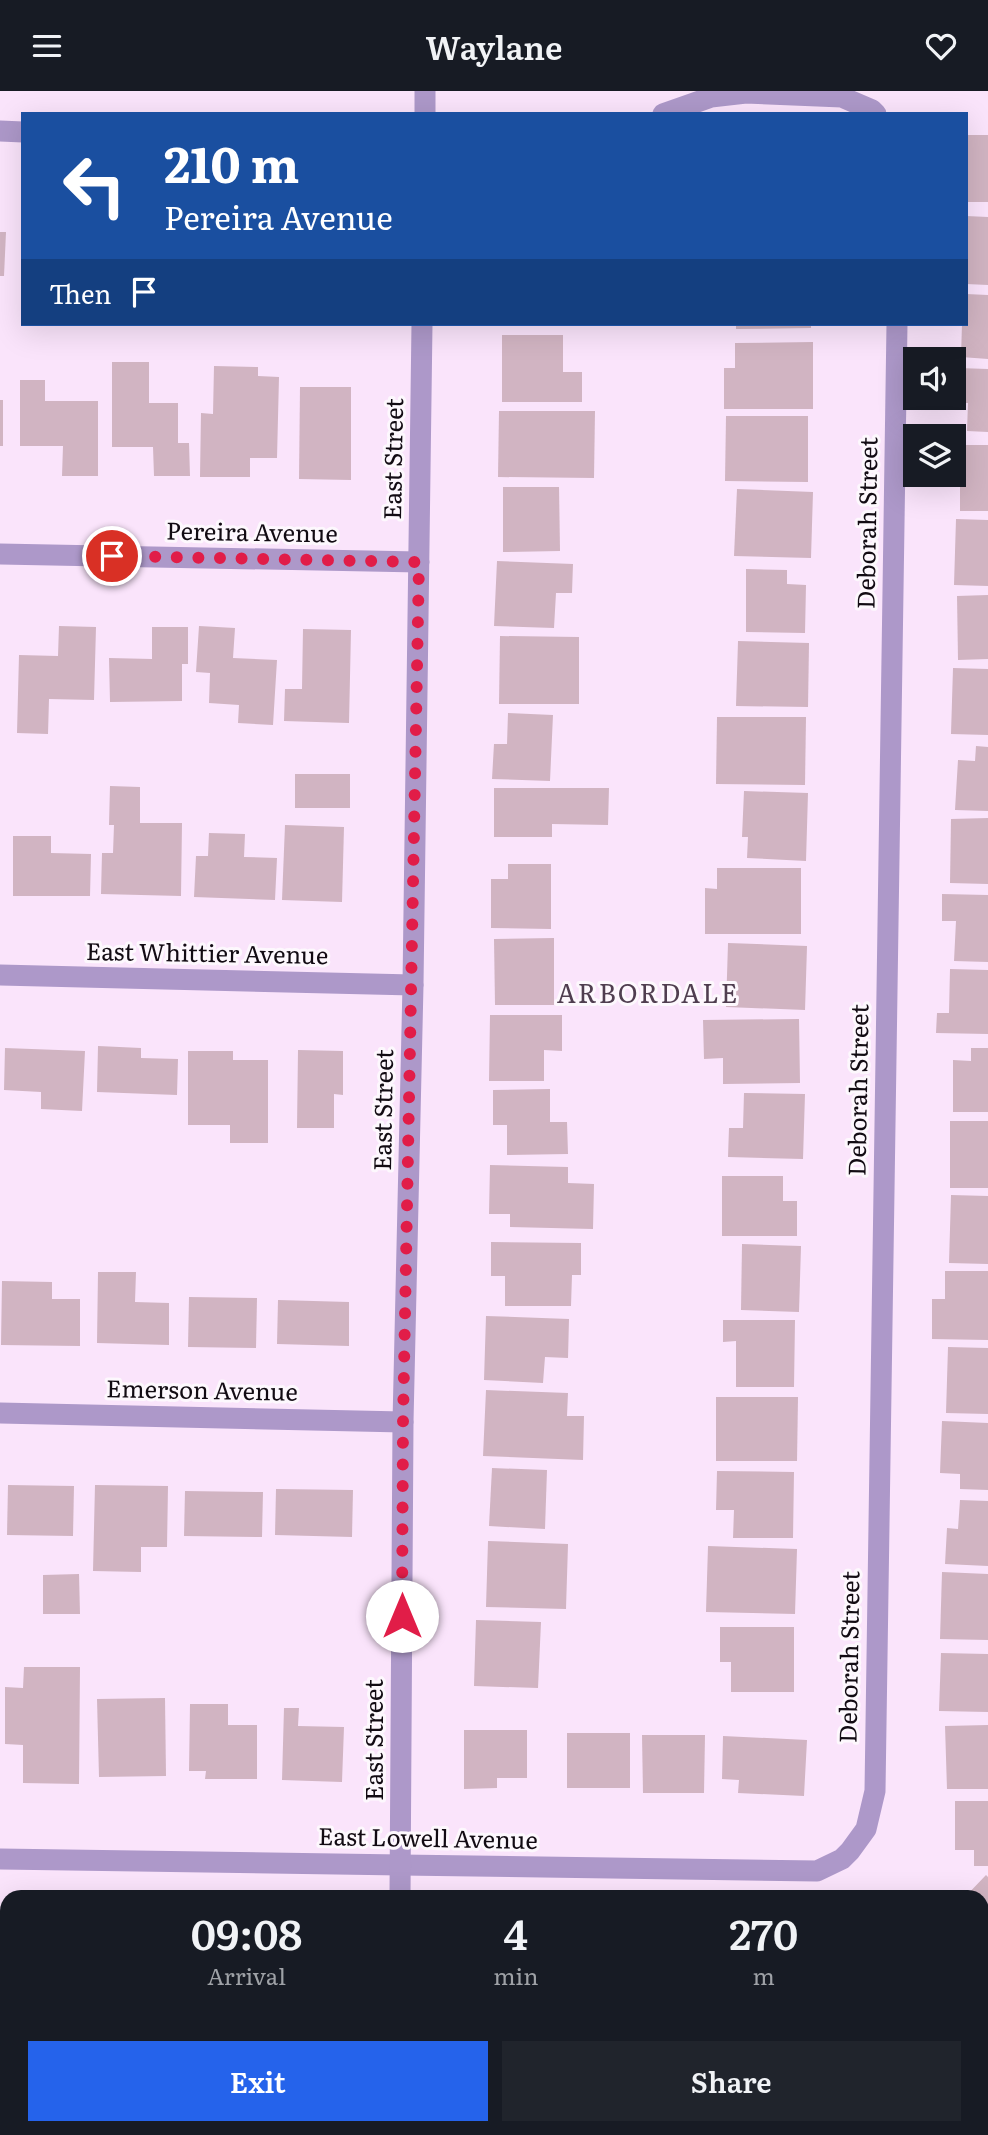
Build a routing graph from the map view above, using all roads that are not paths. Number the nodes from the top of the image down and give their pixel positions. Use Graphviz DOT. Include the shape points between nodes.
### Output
graph roads {
  1 [pos="425,91"];
  2 [pos="425,112"];
  3 [pos="669,112"];
  4 [pos="874,112"];
  5 [pos="0,131"];
  6 [pos="21,132"];
  7 [pos="422,326"];
  8 [pos="897,326"];
  9 [pos="0,554"];
  10 [pos="419,562"];
  11 [pos="0,975"];
  12 [pos="413,985"];
  13 [pos="0,1413"];
  14 [pos="403,1422"];
  15 [pos="850,1851"];
  16 [pos="0,1859"];
  17 [pos="401,1865"];
  18 [pos="400,1890"];
  1 -- 2 [label="street"];
  3 -- 4 [label="street" via="711,97 746,93 842,97"];
  5 -- 6 [label="street"];
  7 -- 10 [label="street, East Street"];
  8 -- 15 [label="street, Deborah Street" via="874,1791 866,1829"];
  9 -- 10 [label="street, Pereira Avenue"];
  10 -- 12 [label="street, East Street"];
  11 -- 12 [label="street, East Whittier Avenue"];
  12 -- 14 [label="street, East Street"];
  13 -- 14 [label="street, Emerson Avenue"];
  14 -- 17 [label="street, East Street"];
  15 -- 17 [label="street, East Lowell Avenue" via="817,1871"];
  16 -- 17 [label="street, East Lowell Avenue"];
  17 -- 18 [label="street, East Street"];
}
